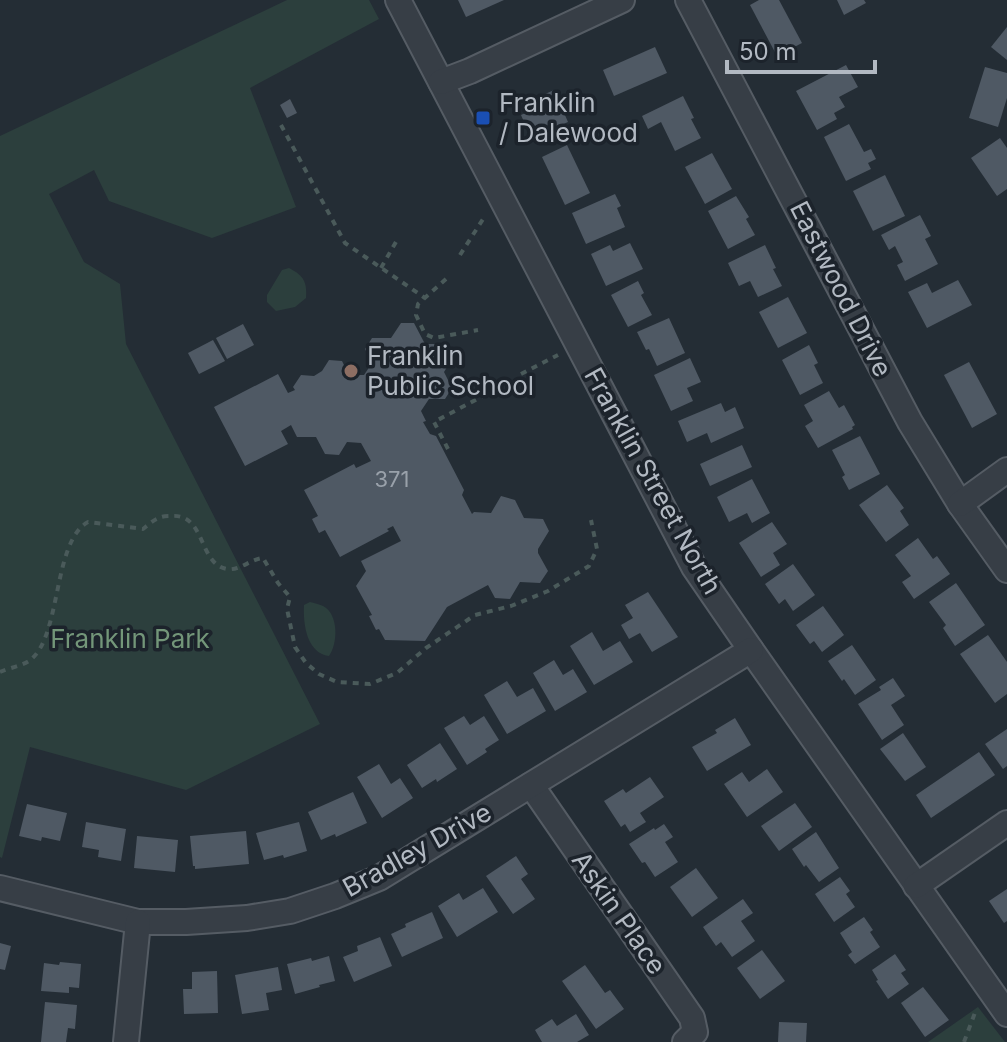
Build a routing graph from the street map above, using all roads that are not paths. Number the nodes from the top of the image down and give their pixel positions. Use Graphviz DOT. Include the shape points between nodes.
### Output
graph roads {
  1 [pos="398,0"];
  2 [pos="622,0"];
  3 [pos="688,0"];
  4 [pos="441,82"];
  5 [pos="1007,470"];
  6 [pos="960,504"];
  7 [pos="1007,570"];
  8 [pos="751,650"];
  9 [pos="531,785"];
  10 [pos="1007,823"];
  11 [pos="916,886"];
  12 [pos="0,888"];
  13 [pos="138,922"];
  14 [pos="1007,1014"];
  15 [pos="126,1042"];
  16 [pos="685,1042"];
  1 -- 4 [label="street, Franklin Street North"];
  2 -- 4 [label="street"];
  3 -- 6 [label="street, Eastwood Drive" via="910,422"];
  4 -- 8 [label="street, Franklin Street North" via="694,567"];
  5 -- 6 [label="street"];
  6 -- 7 [label="street, Eastwood Drive"];
  8 -- 9 [label="street, Bradley Drive"];
  8 -- 11 [label="street, Franklin Street North"];
  9 -- 13 [label="street, Bradley Drive" via="379,878 335,896 247,918"];
  9 -- 16 [label="street, Askin Place" via="692,1018 695,1032"];
  10 -- 11 [label="street"];
  11 -- 14 [label="street, Franklin Street North"];
  12 -- 13 [label="street, Bradley Drive"];
  13 -- 15 [label="street"];
}
